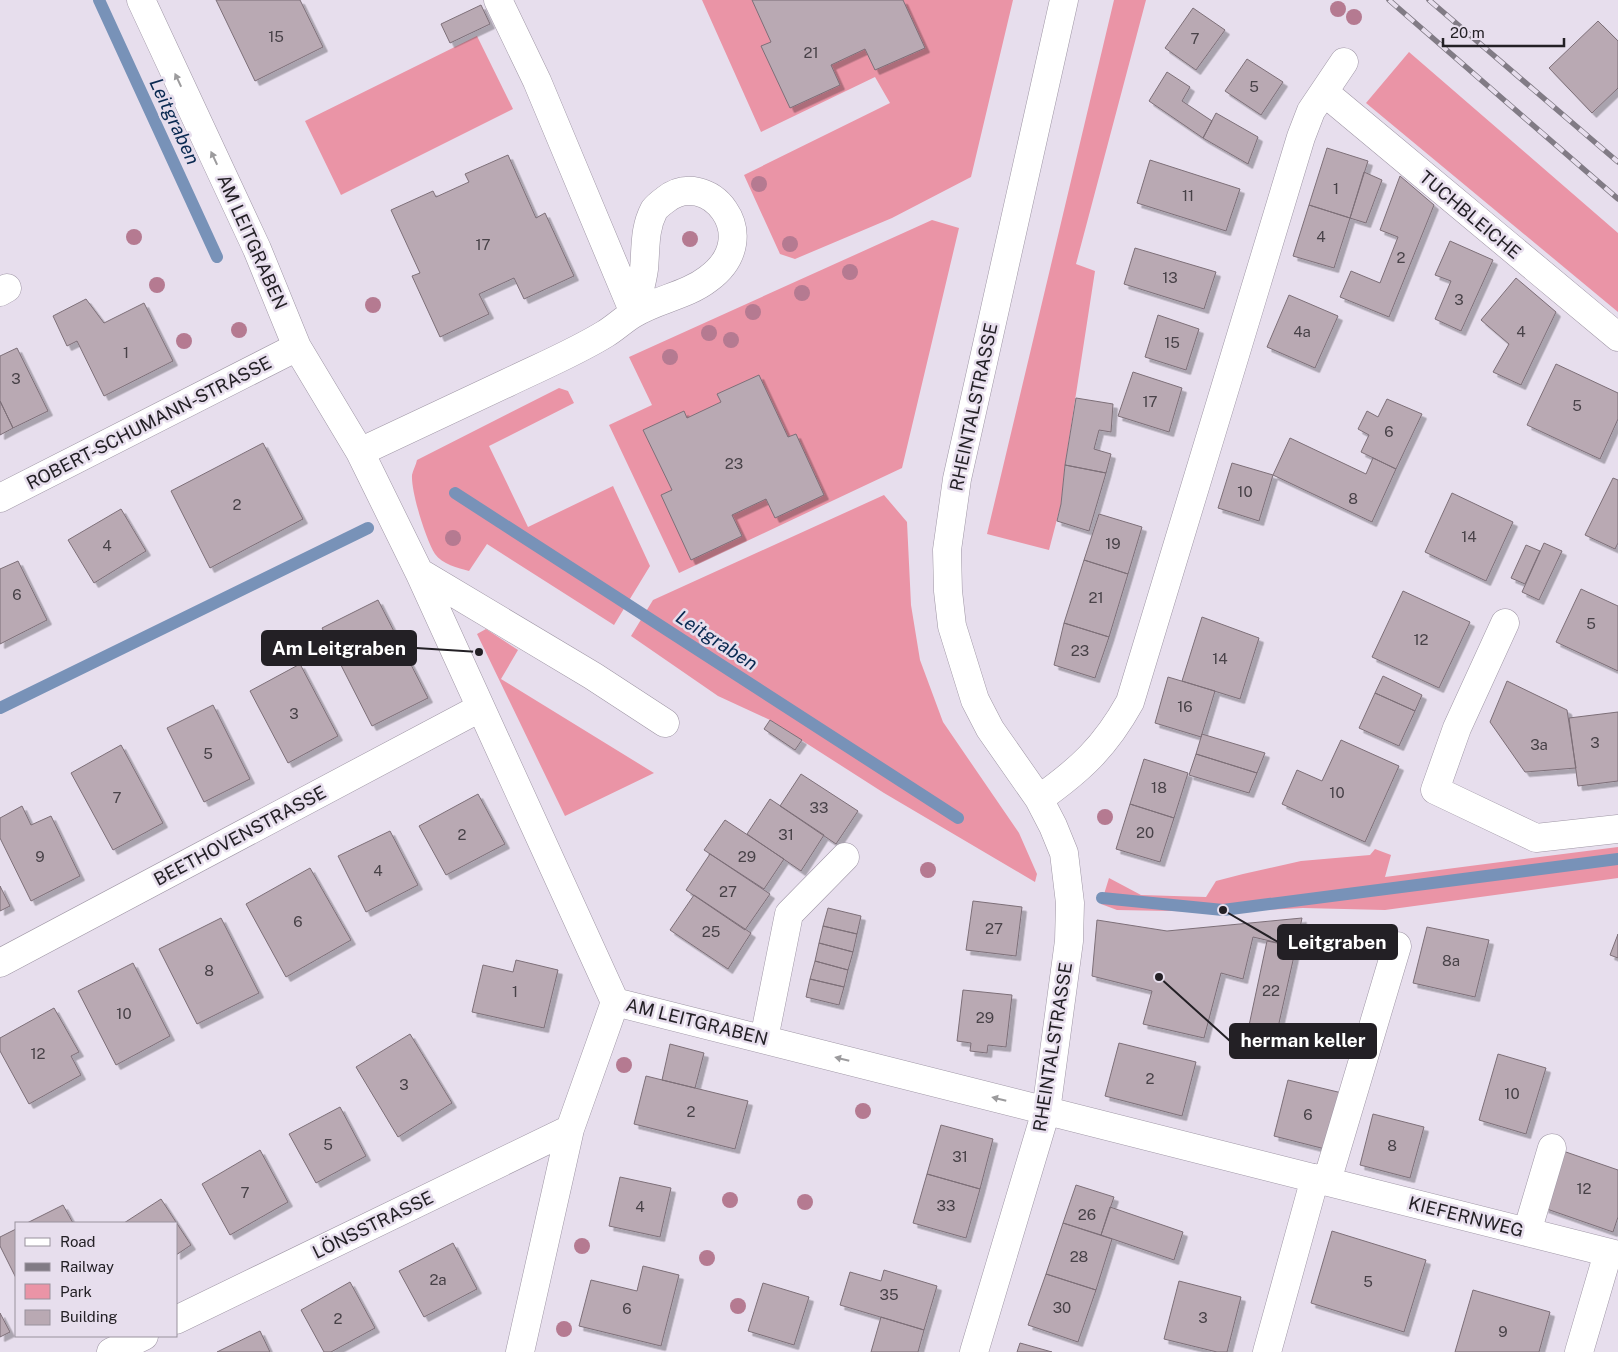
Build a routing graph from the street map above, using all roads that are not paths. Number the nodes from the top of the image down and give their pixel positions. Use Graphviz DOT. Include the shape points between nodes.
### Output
graph roads {
  1 [pos="141,0"];
  2 [pos="498,0"];
  3 [pos="1064,0"];
  4 [pos="1344,62"];
  5 [pos="1324,92"];
  6 [pos="634,313"];
  7 [pos="1618,337"];
  8 [pos="297,347"];
  9 [pos="360,452"];
  10 [pos="0,498"];
  11 [pos="419,572"];
  12 [pos="1505,623"];
  13 [pos="480,708"];
  14 [pos="665,723"];
  15 [pos="1039,799"];
  16 [pos="1618,829"];
  17 [pos="845,858"];
  18 [pos="1397,946"];
  19 [pos="0,963"];
  20 [pos="615,1002"];
  21 [pos="764,1039"];
  22 [pos="1046,1111"];
  23 [pos="570,1129"];
  24 [pos="1552,1148"];
  25 [pos="1321,1180"];
  26 [pos="1527,1232"];
  27 [pos="1613,1254"];
  28 [pos="178,1319"];
  29 [pos="142,1337"];
  30 [pos="111,1352"];
  31 [pos="520,1352"];
  32 [pos="974,1352"];
  33 [pos="1267,1352"];
  34 [pos="1579,1352"];
  8 -- 1 [label="street, AM LEITGRABEN, one-way" via="257,249"];
  2 -- 6 [label="street" via="537,81"];
  3 -- 15 [label="street, RHEINTALSTRASSE" via="957,479 948,550 952,626 975,700 990,729"];
  4 -- 5 [label="street"];
  5 -- 7 [label="street, TUCHBLEICHE"];
  5 -- 15 [label="street" via="1311,110 1275,218 1130,702 1106,741 1064,781"];
  6 -- 6 [label="street" via="697,288 726,261 733,230 729,215 722,206 691,191 672,194 656,207 647,225 644,271"];
  6 -- 9 [label="street" via="565,356"];
  8 -- 9 [label="street, AM LEITGRABEN"];
  8 -- 10 [label="street, ROBERT-SCHUMANN-STRASSE"];
  9 -- 11 [label="street, AM LEITGRABEN"];
  11 -- 13 [label="street, AM LEITGRABEN"];
  11 -- 14 [label="street"];
  12 -- 16 [label="street" via="1457,728 1435,790 1536,838"];
  13 -- 19 [label="street, BEETHOVENSTRASSE"];
  13 -- 20 [label="street, AM LEITGRABEN"];
  15 -- 22 [label="street, RHEINTALSTRASSE" via="1064,853 1070,903 1069,941"];
  17 -- 21 [label="street" via="789,914"];
  18 -- 25 [label="street"];
  20 -- 21 [label="street, AM LEITGRABEN"];
  20 -- 23 [label="street"];
  22 -- 21 [label="street, AM LEITGRABEN, one-way"];
  22 -- 25 [label="street, KIEFERNWEG"];
  22 -- 32 [label="street, RHEINTALSTRASSE"];
  23 -- 28 [label="street, LÖNSSTRASSE"];
  23 -- 31 [label="street"];
  24 -- 26 [label="street"];
  25 -- 26 [label="street, KIEFERNWEG"];
  25 -- 33 [label="street"];
  26 -- 27 [label="street, KIEFERNWEG"];
  27 -- 34 [label="street"];
  29 -- 30 [label="street"];
}
